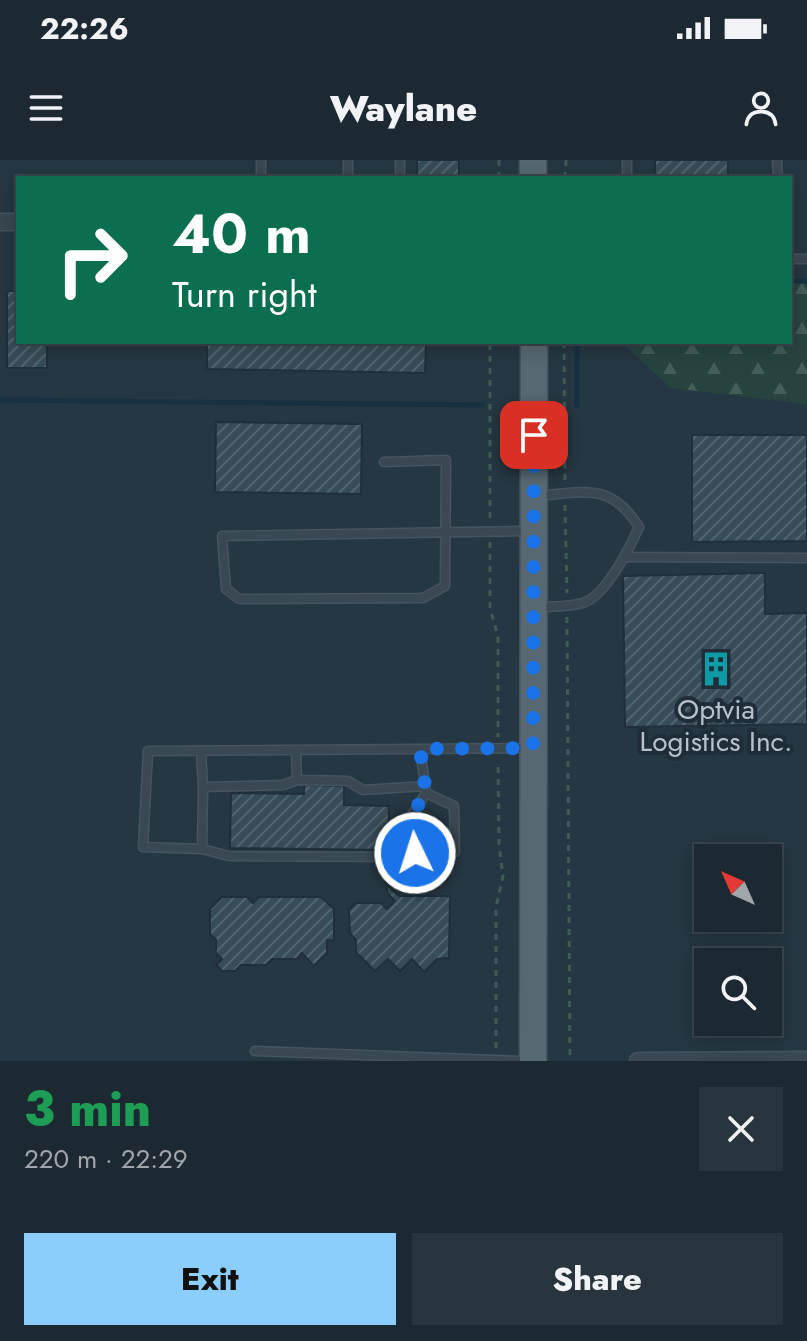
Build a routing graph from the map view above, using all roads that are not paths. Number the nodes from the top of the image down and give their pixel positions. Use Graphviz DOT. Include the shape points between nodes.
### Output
graph roads {
  1 [pos="534,344"];
  2 [pos="384,462"];
  3 [pos="533,497"];
  4 [pos="533,531"];
  5 [pos="447,535"];
  6 [pos="626,557"];
  7 [pos="807,558"];
  8 [pos="533,609"];
  9 [pos="533,748"];
  10 [pos="420,749"];
  11 [pos="201,751"];
  12 [pos="296,751"];
  13 [pos="297,780"];
  14 [pos="203,787"];
  15 [pos="426,789"];
  16 [pos="202,849"];
  17 [pos="415,853"];
  18 [pos="255,1051"];
  19 [pos="496,1060"];
  20 [pos="807,1060"];
  21 [pos="522,1061"];
  22 [pos="533,1061"];
  23 [pos="638,1061"];
  1 -- 3 [label="main road"];
  2 -- 5 [label="lane" via="446,460"];
  3 -- 4 [label="main road"];
  3 -- 6 [label="lane" via="605,493 626,506 639,527"];
  4 -- 5 [label="lane"];
  4 -- 8 [label="main road"];
  5 -- 5 [label="lane" via="222,536 226,589 239,599 423,598 445,586"];
  6 -- 7 [label="lane"];
  6 -- 8 [label="lane" via="585,602"];
  8 -- 9 [label="main road"];
  9 -- 10 [label="lane"];
  9 -- 22 [label="main road"];
  10 -- 12 [label="lane"];
  10 -- 15 [label="lane"];
  11 -- 12 [label="lane"];
  11 -- 14 [label="lane"];
  11 -- 16 [label="lane" via="148,751 143,847"];
  12 -- 13 [label="lane"];
  13 -- 14 [label="lane"];
  13 -- 15 [label="lane" via="348,781 363,790"];
  14 -- 16 [label="lane"];
  15 -- 17 [label="lane" via="411,816"];
  15 -- 17 [label="lane" via="454,806 455,852"];
  16 -- 17 [label="lane" via="229,856"];
  18 -- 19 [label="lane"];
  19 -- 21 [label="lane"];
  20 -- 23 [label="street"];
}
